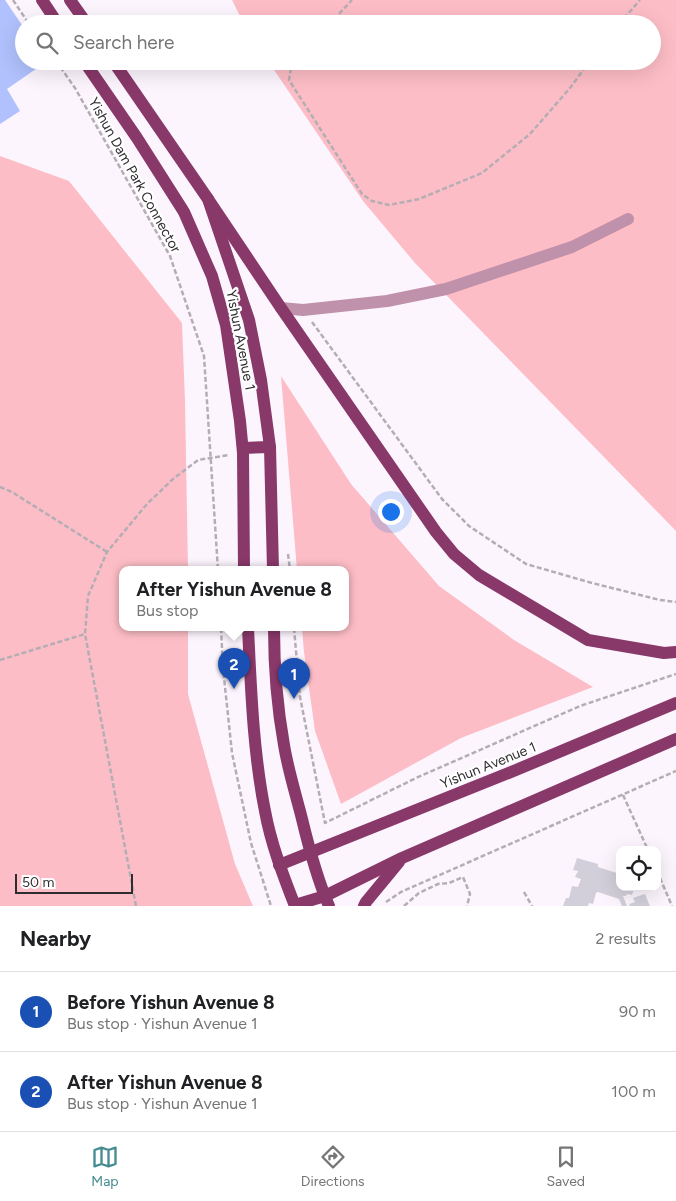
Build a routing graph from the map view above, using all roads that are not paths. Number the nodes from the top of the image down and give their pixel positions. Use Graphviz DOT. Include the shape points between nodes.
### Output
graph roads {
  1 [pos="42,0"];
  2 [pos="70,0"];
  3 [pos="52,15"];
  4 [pos="80,15"];
  5 [pos="90,70"];
  6 [pos="119,70"];
  7 [pos="208,199"];
  8 [pos="628,219"];
  9 [pos="281,308"];
  10 [pos="270,447"];
  11 [pos="243,450"];
  12 [pos="244,566"];
  13 [pos="273,566"];
  14 [pos="248,631"];
  15 [pos="274,631"];
  16 [pos="676,652"];
  17 [pos="676,703"];
  18 [pos="676,738"];
  19 [pos="311,853"];
  20 [pos="402,858"];
  21 [pos="279,865"];
  22 [pos="327,901"];
  23 [pos="295,906"];
  24 [pos="364,906"];
  1 -- 3 [label="main road"];
  2 -- 4 [label="main road"];
  5 -- 11 [label="main road, Yishun Avenue 1" via="184,212 212,276 226,326"];
  6 -- 7 [label="main road, Yishun Avenue 1"];
  7 -- 9 [label="main road"];
  7 -- 10 [label="main road, Yishun Avenue 1" via="249,320"];
  8 -- 9 [label="lane" via="572,246 446,289 387,301 303,310"];
  9 -- 16 [label="main road" via="454,554 479,575 588,640 664,653"];
  10 -- 11 [label="main road"];
  10 -- 13 [label="main road, Yishun Avenue 1"];
  11 -- 12 [label="main road, Yishun Avenue 1"];
  14 -- 21 [label="main road" via="254,733 265,812"];
  15 -- 19 [label="main road" via="274,666 284,746"];
  17 -- 19 [label="main road, Yishun Avenue 1"];
  18 -- 20 [label="main road"];
  19 -- 21 [label="main road, Yishun Avenue 1"];
  19 -- 22 [label="main road"];
  20 -- 22 [label="main road"];
  20 -- 24 [label="main road"];
  21 -- 23 [label="main road"];
  22 -- 23 [label="main road"];
}
